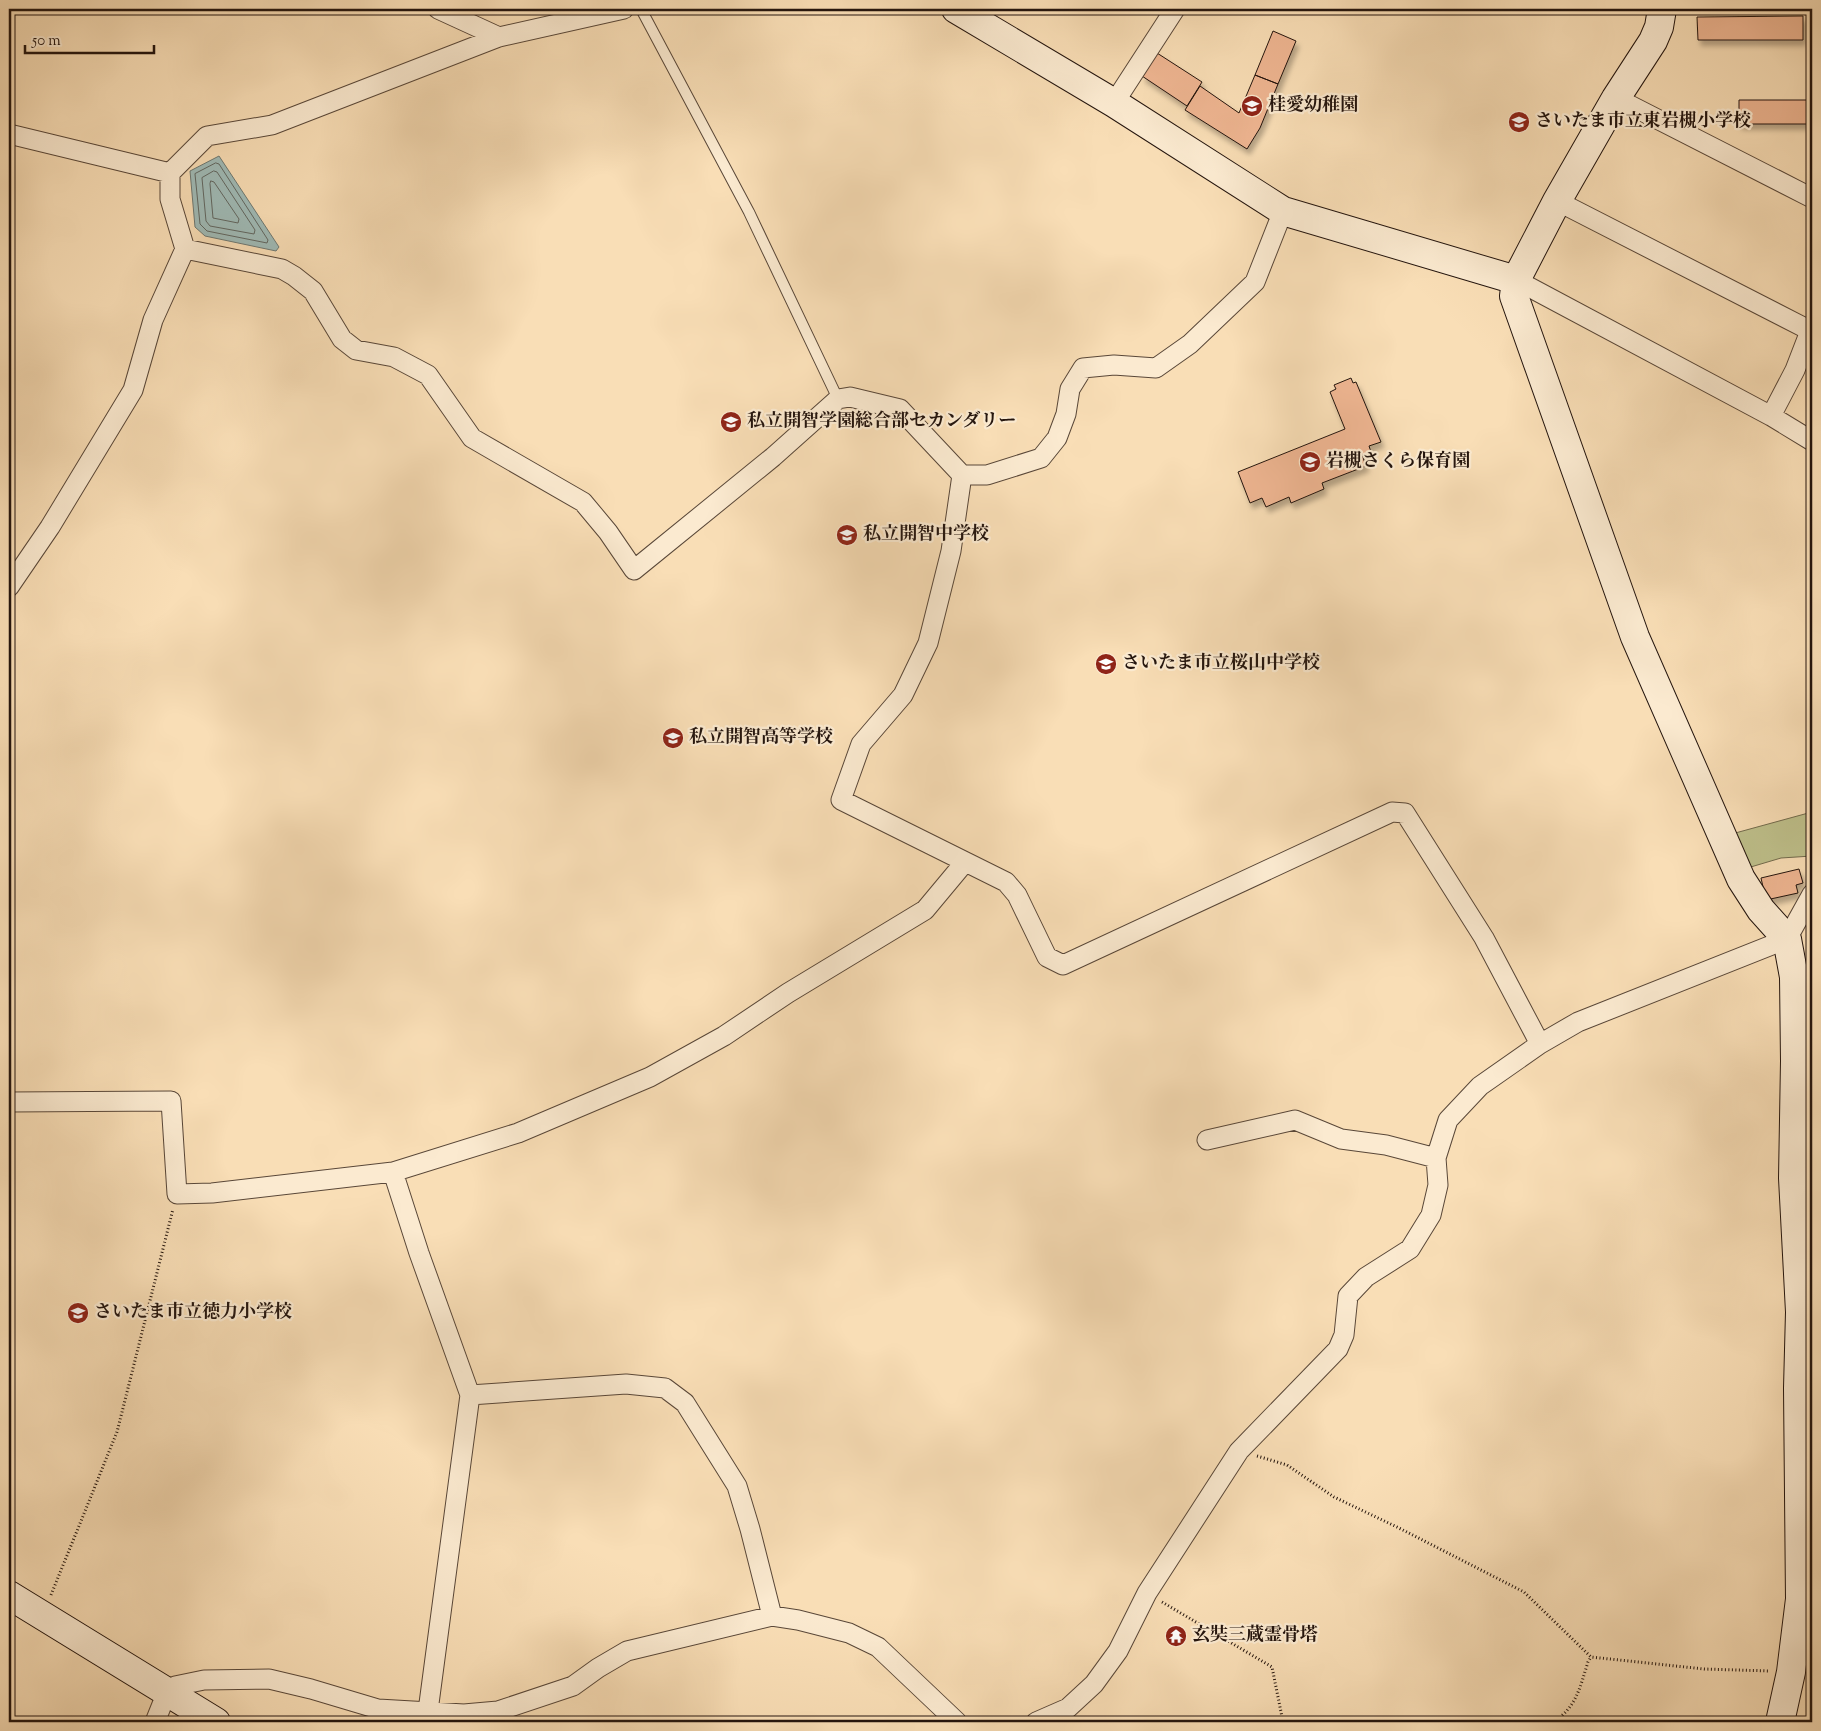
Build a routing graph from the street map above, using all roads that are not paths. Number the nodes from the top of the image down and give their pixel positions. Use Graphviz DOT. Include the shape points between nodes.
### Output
graph roads {
  1 [pos="438,9"];
  2 [pos="624,9"];
  3 [pos="641,9"];
  4 [pos="956,9"];
  5 [pos="1175,9"];
  6 [pos="1662,9"];
  7 [pos="498,37"];
  8 [pos="1616,98"];
  9 [pos="1114,102"];
  10 [pos="9,134"];
  11 [pos="170,173"];
  12 [pos="1812,198"];
  13 [pos="1557,201"];
  14 [pos="1282,211"];
  15 [pos="186,249"];
  16 [pos="1516,280"];
  17 [pos="1812,328"];
  18 [pos="838,399"];
  19 [pos="1771,416"];
  20 [pos="1812,441"];
  21 [pos="962,475"];
  22 [pos="9,587"];
  23 [pos="965,862"];
  24 [pos="1812,894"];
  25 [pos="1787,939"];
  26 [pos="1540,1044"];
  27 [pos="9,1102"];
  28 [pos="1207,1140"];
  29 [pos="1436,1158"];
  30 [pos="393,1172"];
  31 [pos="1805,1388"];
  32 [pos="470,1395"];
  33 [pos="9,1595"];
  34 [pos="772,1616"];
  35 [pos="167,1692"];
  36 [pos="428,1711"];
  37 [pos="498,1717"];
  38 [pos="155,1722"];
  39 [pos="216,1722"];
  40 [pos="957,1722"];
  41 [pos="1036,1722"];
  42 [pos="1780,1722"];
  1 -- 7 [label="street"];
  2 -- 7 [label="street"];
  3 -- 18 [label="lane" via="749,212"];
  4 -- 9 [label="street"];
  5 -- 9 [label="street"];
  6 -- 8 [label="street" via="1653,41"];
  7 -- 11 [label="street" via="272,125 207,136"];
  8 -- 12 [label="street"];
  8 -- 13 [label="street"];
  9 -- 14 [label="street"];
  10 -- 11 [label="street"];
  11 -- 15 [label="street" via="170,199"];
  13 -- 16 [label="street"];
  13 -- 17 [label="street"];
  14 -- 16 [label="street"];
  14 -- 21 [label="street" via="1255,282 1190,344 1156,368 1114,365 1083,368 1070,389 1066,414 1057,438 1041,458 987,476"];
  15 -- 18 [label="street" via="282,269 294,276 313,291 342,340 356,350 394,357 428,375 472,438 583,502 634,570 765,464"];
  15 -- 22 [label="street" via="153,320 133,390 50,527"];
  16 -- 19 [label="street"];
  16 -- 25 [label="street" via="1514,296 1636,637 1741,879 1761,910"];
  17 -- 19 [label="street"];
  18 -- 21 [label="street" via="850,397 900,410"];
  19 -- 20 [label="street"];
  21 -- 23 [label="street" via="951,551 928,643 903,695 860,744 841,800"];
  23 -- 26 [label="street" via="1006,882 1017,895 1047,957 1063,965 1392,812 1405,812 1484,938"];
  23 -- 30 [label="street" via="925,910 724,1036 650,1077 518,1133"];
  24 -- 25 [label="street"];
  25 -- 26 [label="street" via="1578,1022"];
  25 -- 31 [label="street" via="1794,977 1793,1178"];
  26 -- 29 [label="street" via="1480,1086 1448,1120"];
  27 -- 30 [label="street" via="171,1101 177,1194 212,1193"];
  28 -- 29 [label="street" via="1294,1120 1342,1138"];
  29 -- 41 [label="street" via="1438,1186 1431,1215 1410,1249 1366,1277 1348,1296 1344,1335 1338,1349 1239,1451 1147,1593 1118,1651 1094,1684 1068,1708"];
  30 -- 32 [label="street"];
  31 -- 42 [label="street" via="1800,1599 1791,1672"];
  32 -- 34 [label="street" via="626,1384 666,1388 685,1403 736,1486"];
  32 -- 36 [label="street"];
  33 -- 35 [label="street"];
  34 -- 37 [label="street" via="627,1651 573,1686"];
  34 -- 40 [label="street" via="849,1633 878,1646"];
  35 -- 36 [label="street" via="175,1686 204,1680 269,1679 378,1709"];
  35 -- 38 [label="street"];
  35 -- 39 [label="street"];
  36 -- 37 [label="street"];
}
